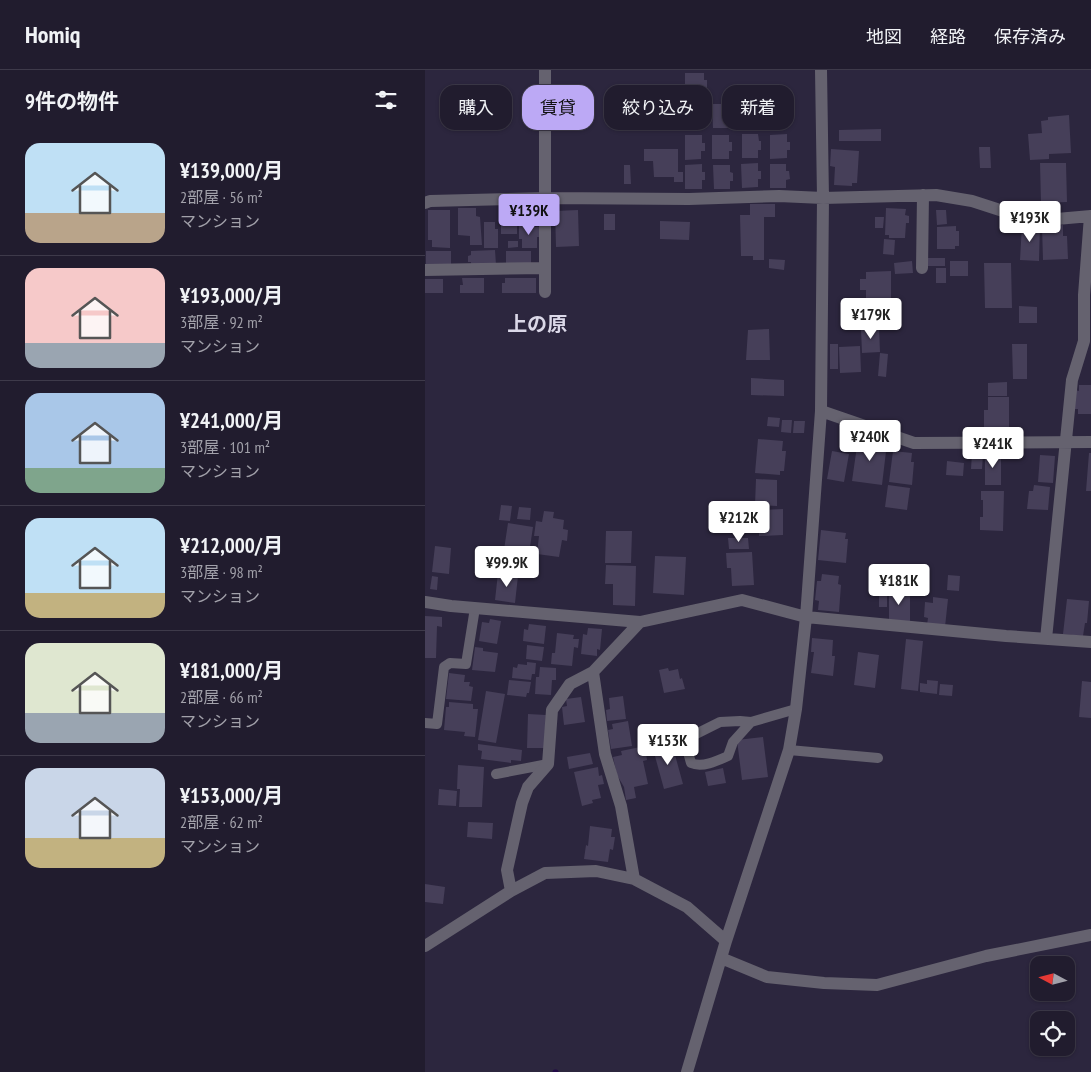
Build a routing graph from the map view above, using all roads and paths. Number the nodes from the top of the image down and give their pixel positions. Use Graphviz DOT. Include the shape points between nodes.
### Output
graph roads {
  1 [pos="545,70"];
  2 [pos="821,70"];
  3 [pos="923,196"];
  4 [pos="547,198"];
  5 [pos="823,198"];
  6 [pos="425,203"];
  7 [pos="1091,216"];
  8 [pos="545,268"];
  9 [pos="922,268"];
  10 [pos="425,270"];
  11 [pos="545,292"];
  12 [pos="821,411"];
  13 [pos="1067,442"];
  14 [pos="1091,442"];
  15 [pos="425,602"];
  16 [pos="475,608"];
  17 [pos="806,617"];
  18 [pos="640,622"];
  19 [pos="1046,639"];
  20 [pos="1091,642"];
  21 [pos="593,672"];
  22 [pos="796,709"];
  23 [pos="751,722"];
  24 [pos="425,724"];
  25 [pos="789,750"];
  26 [pos="878,758"];
  27 [pos="548,764"];
  28 [pos="496,774"];
  29 [pos="634,879"];
  30 [pos="511,891"];
  31 [pos="1091,936"];
  32 [pos="726,941"];
  33 [pos="425,946"];
  34 [pos="721,958"];
  35 [pos="687,1072"];
  1 -- 4 [label="street"];
  2 -- 5 [label="street"];
  3 -- 5 [label="street"];
  3 -- 7 [label="street" via="972,200 1034,221"];
  3 -- 9 [label="street"];
  4 -- 5 [label="street"];
  4 -- 6 [label="street"];
  4 -- 8 [label="street"];
  5 -- 12 [label="street"];
  7 -- 13 [label="street" via="1084,296 1084,341 1072,380"];
  8 -- 10 [label="street"];
  8 -- 11 [label="street"];
  12 -- 13 [label="street" via="914,443"];
  12 -- 17 [label="street"];
  13 -- 14 [label="street"];
  13 -- 19 [label="street"];
  15 -- 16 [label="street"];
  16 -- 18 [label="street"];
  16 -- 24 [label="lane" via="466,664 450,663 444,667 437,724"];
  17 -- 18 [label="street" via="742,600"];
  17 -- 19 [label="street"];
  17 -- 22 [label="street"];
  18 -- 21 [label="street"];
  19 -- 20 [label="street"];
  21 -- 27 [label="street" via="570,684 552,710"];
  21 -- 29 [label="street" via="605,754 621,806"];
  22 -- 23 [label="lane"];
  22 -- 25 [label="street"];
  23 -- 23 [label="lane" via="720,722 688,738 686,745 691,762 696,765 728,756 733,742"];
  25 -- 26 [label="lane"];
  25 -- 32 [label="street"];
  27 -- 28 [label="lane"];
  27 -- 30 [label="street" via="528,787 522,803 507,870"];
  29 -- 30 [label="street" via="596,871 545,873"];
  29 -- 32 [label="street" via="687,907"];
  30 -- 33 [label="street"];
  31 -- 34 [label="street" via="986,956 877,985 767,977"];
  32 -- 34 [label="street"];
  34 -- 35 [label="street"];
}
